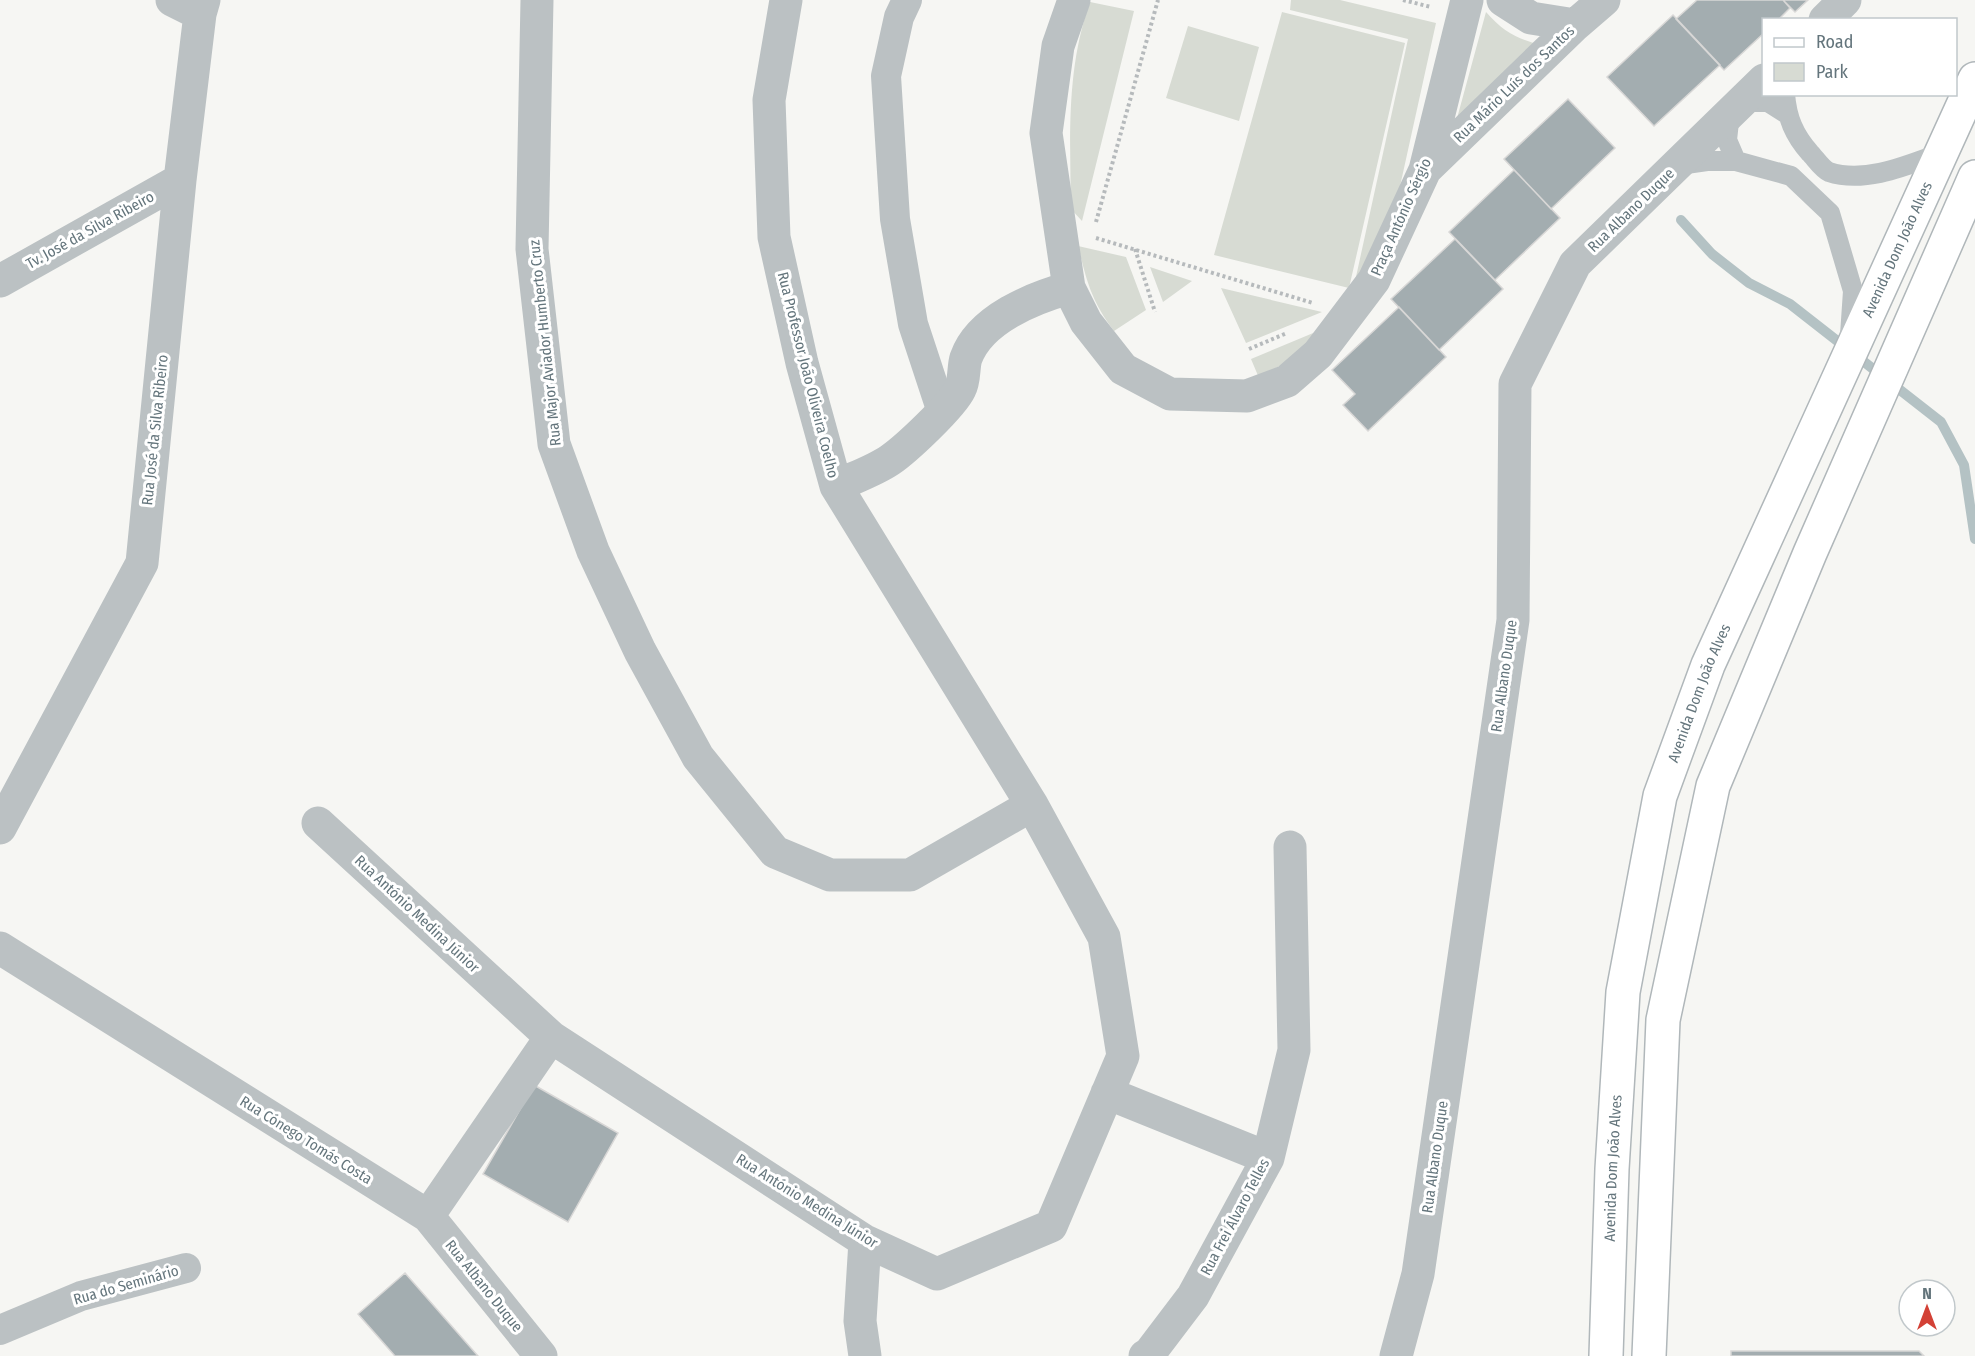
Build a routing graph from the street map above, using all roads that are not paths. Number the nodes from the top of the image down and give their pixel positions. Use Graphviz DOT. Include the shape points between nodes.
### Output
graph roads {
  1 [pos="537,0"];
  2 [pos="786,0"];
  3 [pos="907,0"];
  4 [pos="1074,0"];
  5 [pos="1467,0"];
  6 [pos="1503,0"];
  7 [pos="1604,0"];
  8 [pos="1845,0"];
  9 [pos="192,5"];
  10 [pos="1827,18"];
  11 [pos="1575,25"];
  12 [pos="1975,79"];
  13 [pos="1745,98"];
  14 [pos="1786,104"];
  15 [pos="1941,153"];
  16 [pos="1736,161"];
  17 [pos="1679,165"];
  18 [pos="1425,170"];
  19 [pos="1975,177"];
  20 [pos="180,180"];
  21 [pos="0,281"];
  22 [pos="1069,288"];
  23 [pos="1848,358"];
  24 [pos="942,412"];
  25 [pos="836,486"];
  26 [pos="1032,805"];
  27 [pos="318,823"];
  28 [pos="0,828"];
  29 [pos="1290,847"];
  30 [pos="0,948"];
  31 [pos="551,1037"];
  32 [pos="1107,1093"];
  33 [pos="1268,1158"];
  34 [pos="428,1216"];
  35 [pos="866,1241"];
  36 [pos="186,1269"];
  37 [pos="1652,1295"];
  38 [pos="0,1330"];
  39 [pos="541,1356"];
  40 [pos="865,1356"];
  41 [pos="1145,1356"];
  42 [pos="1396,1356"];
  43 [pos="1606,1356"];
  44 [pos="1649,1356"];
  45 [pos="1663,1356"];
  1 -- 26 [label="street, Rua Major Aviador Humberto Cruz" via="532,249 554,444 593,551 640,651 698,757 775,852 830,875 910,875"];
  2 -- 25 [label="street, Rua Professor João Oliveira Coelho" via="769,100 774,237 802,363"];
  3 -- 24 [label="street" via="899,17 886,76 895,219 913,324"];
  4 -- 22 [label="street, Praça António Sérgio" via="1058,46 1046,133"];
  5 -- 18 [label="street, Praça António Sérgio"];
  6 -- 11 [label="street" via="1531,18"];
  7 -- 11 [label="street, Rua Mário Luís dos Santos"];
  8 -- 10 [label="street"];
  9 -- 20 [label="street, Rua José da Silva Ribeiro"];
  11 -- 18 [label="street, Rua Mário Luís dos Santos"];
  12 -- 15 [label="main road, Avenida Dom João Alves"];
  13 -- 14 [label="lane"];
  13 -- 16 [label="lane" via="1727,140"];
  13 -- 17 [label="street, Rua Albano Duque"];
  14 -- 15 [label="lane" via="1798,140 1827,171 1863,176"];
  15 -- 23 [label="main road, Avenida Dom João Alves"];
  16 -- 17 [label="lane"];
  16 -- 23 [label="lane" via="1791,176 1830,213 1854,291"];
  17 -- 42 [label="street, Rua Albano Duque" via="1575,264 1515,384 1513,620 1418,1274"];
  18 -- 22 [label="street, Praça António Sérgio" via="1374,280 1318,354 1287,381 1246,396 1170,394 1123,369 1086,322"];
  19 -- 37 [label="main road" via="1713,786 1663,1020"];
  20 -- 21 [label="street, Tv. José da Silva Ribeiro"];
  20 -- 28 [label="street, Rua José da Silva Ribeiro" via="142,563"];
  22 -- 24 [label="street" via="1005,315 979,336 967,357 960,388"];
  23 -- 43 [label="main road, Avenida Dom João Alves" via="1708,665 1660,796 1623,992"];
  24 -- 25 [label="street" via="889,461"];
  25 -- 26 [label="street, Rua Professor João Oliveira Coelho"];
  26 -- 32 [label="street, Rua António Medina Júnior" via="1104,937 1123,1056"];
  27 -- 31 [label="street, Rua António Medina Júnior"];
  29 -- 33 [label="street, Rua Frei Álvaro Telles" via="1294,1050"];
  30 -- 34 [label="street, Rua Cónego Tomás Costa"];
  31 -- 34 [label="street"];
  31 -- 35 [label="street, Rua António Medina Júnior"];
  32 -- 33 [label="street"];
  32 -- 35 [label="street, Rua António Medina Júnior" via="1051,1226 937,1274"];
  33 -- 41 [label="street, Rua Frei Álvaro Telles" via="1193,1296"];
  34 -- 39 [label="street, Rua Albano Duque"];
  35 -- 40 [label="street" via="860,1321"];
  36 -- 38 [label="street, Rua do Seminário" via="81,1296"];
  37 -- 44 [label="main road"];
  37 -- 45 [label="lane"];
}
